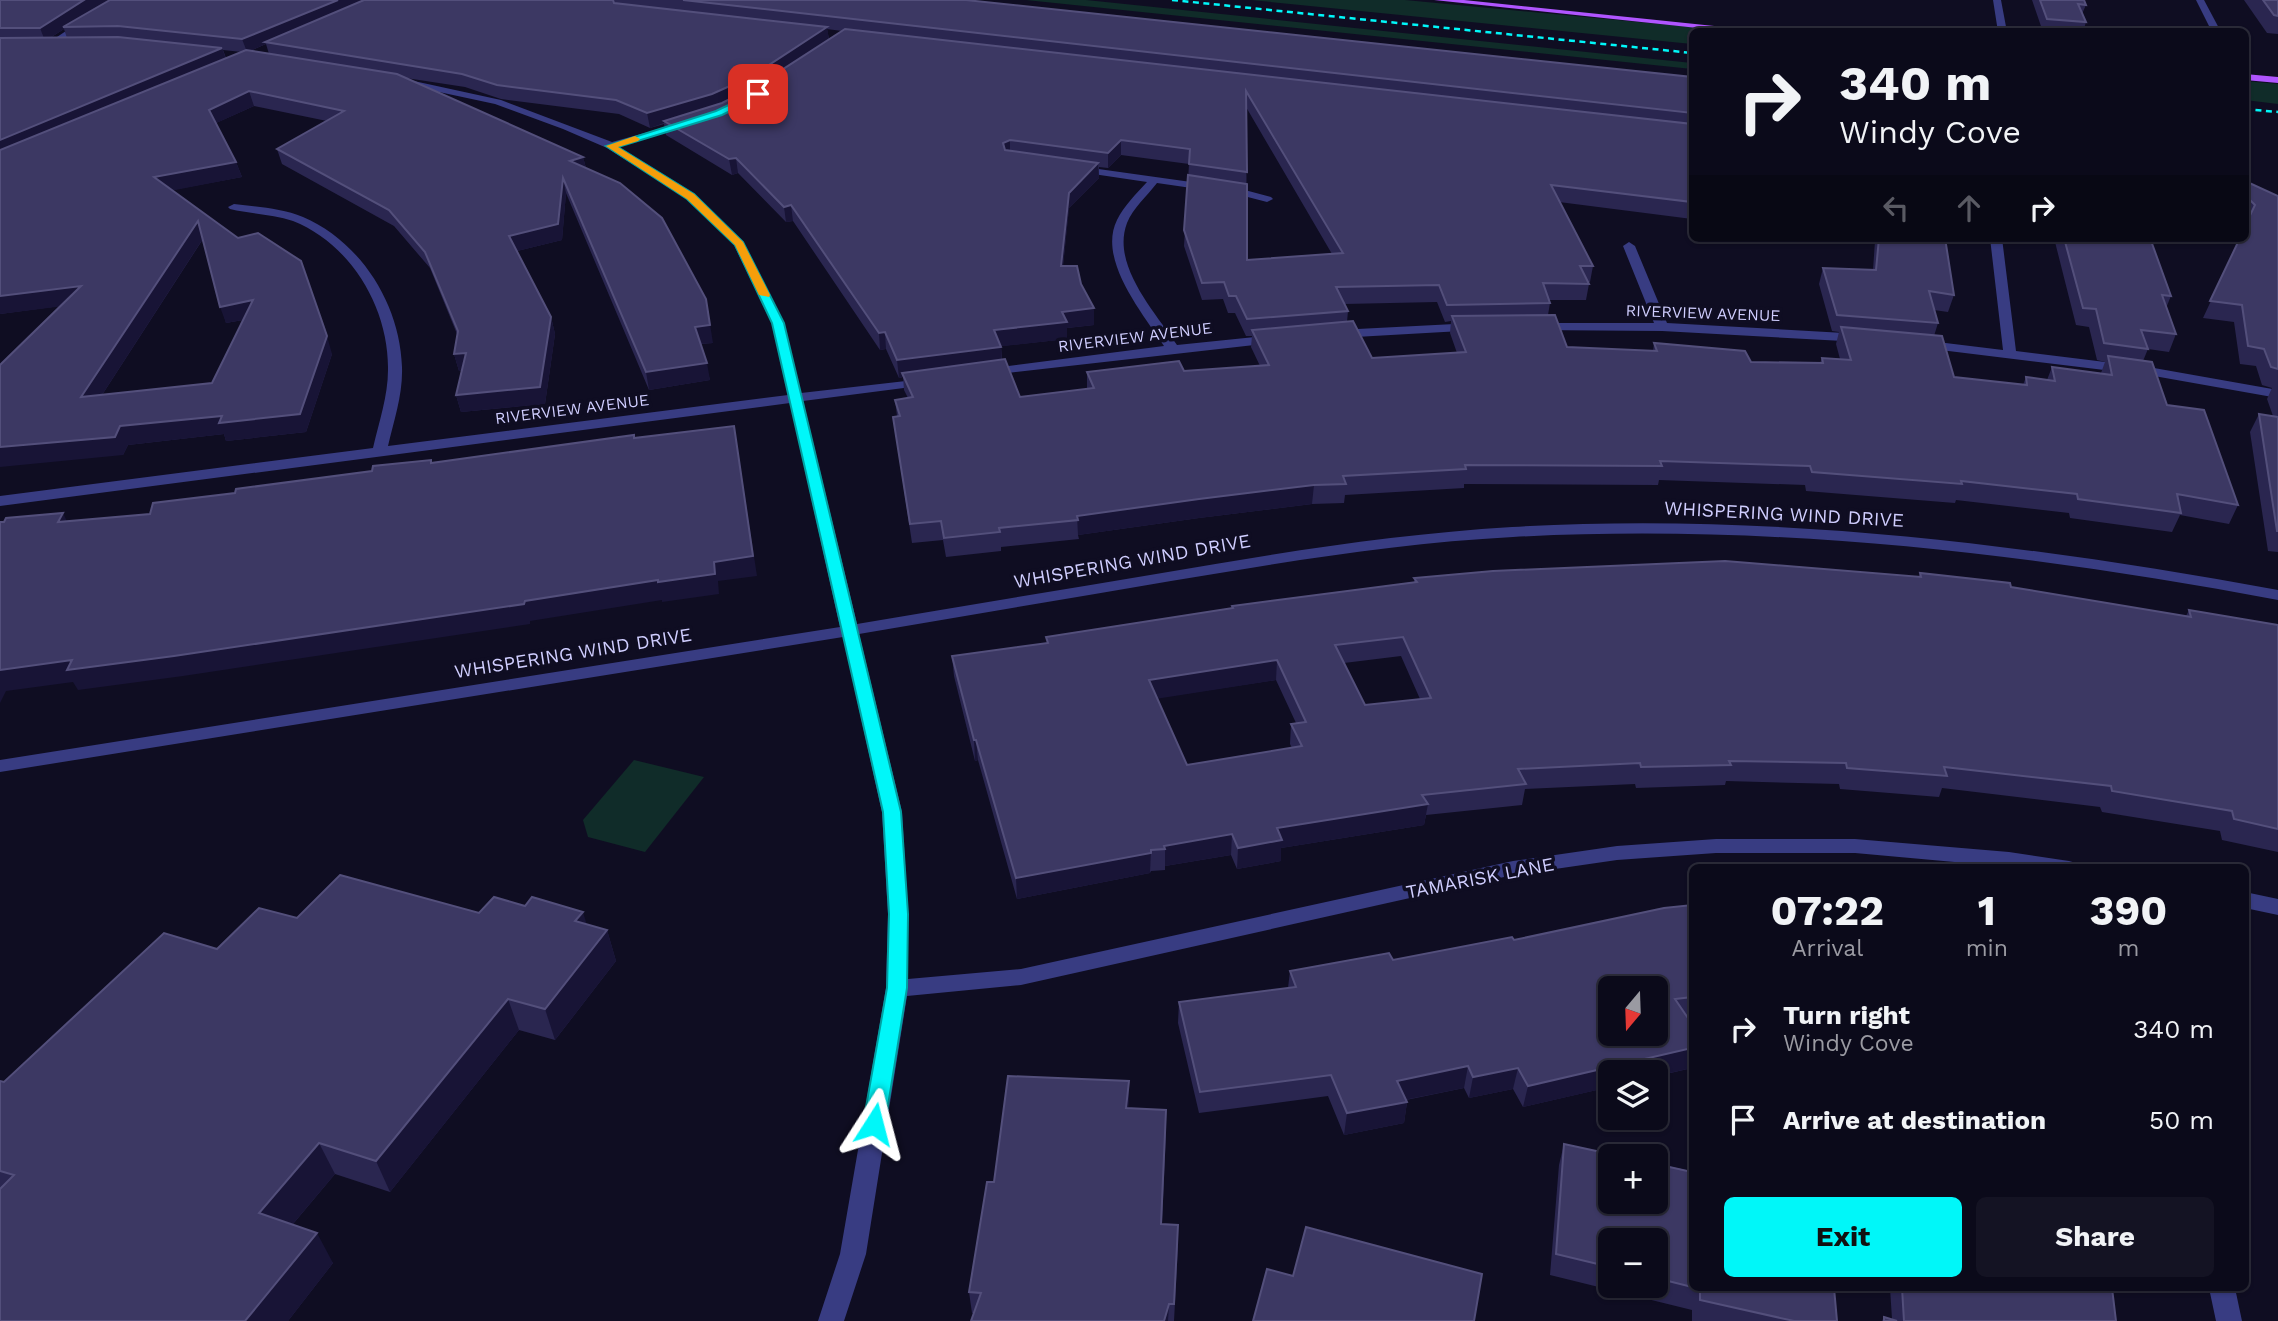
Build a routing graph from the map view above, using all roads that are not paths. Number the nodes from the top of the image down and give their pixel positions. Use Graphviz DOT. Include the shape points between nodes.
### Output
graph roads {
  1 [pos="129,0"];
  2 [pos="1438,0"];
  3 [pos="1997,0"];
  4 [pos="2200,0"];
  5 [pos="1727,28"];
  6 [pos="2002,28"];
  7 [pos="2215,28"];
  8 [pos="37,45"];
  9 [pos="50,45"];
  10 [pos="74,45"];
  11 [pos="2249,77"];
  12 [pos="387,79"];
  13 [pos="2278,80"];
  14 [pos="695,120"];
  15 [pos="611,146"];
  16 [pos="1063,167"];
  17 [pos="1154,180"];
  18 [pos="1267,199"];
  19 [pos="234,207"];
  20 [pos="1996,242"];
  21 [pos="1629,246"];
  22 [pos="1485,327"];
  23 [pos="1526,327"];
  24 [pos="1662,327"];
  25 [pos="1326,335"];
  26 [pos="1288,338"];
  27 [pos="1874,339"];
  28 [pos="1901,342"];
  29 [pos="1173,349"];
  30 [pos="2010,353"];
  31 [pos="971,375"];
  32 [pos="944,379"];
  33 [pos="2278,394"];
  34 [pos="796,398"];
  35 [pos="380,452"];
  36 [pos="0,501"];
  37 [pos="2278,595"];
  38 [pos="851,630"];
  39 [pos="0,766"];
  40 [pos="2042,864"];
  41 [pos="2249,901"];
  42 [pos="2278,907"];
  43 [pos="897,988"];
  44 [pos="2223,1291"];
  45 [pos="831,1321"];
  46 [pos="2229,1321"];
  1 -- 9 [label="street"];
  2 -- 5 [label="main road"];
  3 -- 6 [label="street"];
  4 -- 7 [label="street"];
  8 -- 9 [label="street"];
  9 -- 10 [label="street"];
  11 -- 13 [label="main road"];
  12 -- 15 [label="street" via="498,102"];
  14 -- 15 [label="street"];
  15 -- 34 [label="street" via="691,196 739,244 778,323"];
  16 -- 17 [label="street"];
  17 -- 18 [label="street"];
  17 -- 29 [label="street" via="1121,223 1116,245 1122,268"];
  19 -- 35 [label="street" via="272,212 313,227 349,253 379,296 395,367"];
  20 -- 30 [label="street"];
  21 -- 24 [label="street"];
  22 -- 25 [label="street"];
  23 -- 24 [label="street, RIVERVIEW AVENUE"];
  24 -- 27 [label="street, RIVERVIEW AVENUE"];
  26 -- 29 [label="street, RIVERVIEW AVENUE"];
  28 -- 30 [label="street"];
  29 -- 31 [label="street, RIVERVIEW AVENUE"];
  30 -- 33 [label="street"];
  32 -- 34 [label="street, RIVERVIEW AVENUE"];
  34 -- 35 [label="street, RIVERVIEW AVENUE"];
  34 -- 38 [label="street"];
  35 -- 36 [label="street, RIVERVIEW AVENUE"];
  37 -- 38 [label="street, WHISPERING WIND DRIVE" via="2137,569 1972,548 1760,530 1650,527 1510,532 1325,550"];
  38 -- 39 [label="street, WHISPERING WIND DRIVE"];
  38 -- 43 [label="street" via="892,812"];
  40 -- 43 [label="street, TAMARISK LANE" via="1855,846 1716,846 1616,853 1513,868 1021,977"];
  41 -- 42 [label="street"];
  43 -- 45 [label="street" via="853,1254"];
  44 -- 46 [label="street"];
}
